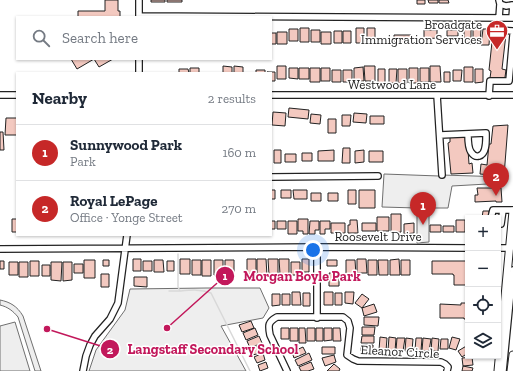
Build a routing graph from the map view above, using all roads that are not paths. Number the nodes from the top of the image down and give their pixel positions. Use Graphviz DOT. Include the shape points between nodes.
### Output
graph roads {
  1 [pos="140,0"];
  2 [pos="500,2"];
  3 [pos="513,5"];
  4 [pos="139,16"];
  5 [pos="272,17"];
  6 [pos="498,18"];
  7 [pos="513,18"];
  8 [pos="513,31"];
  9 [pos="513,35"];
  10 [pos="139,60"];
  11 [pos="139,72"];
  12 [pos="0,95"];
  13 [pos="16,95"];
  14 [pos="272,95"];
  15 [pos="438,95"];
  16 [pos="513,95"];
  17 [pos="488,96"];
  18 [pos="468,134"];
  19 [pos="440,135"];
  20 [pos="378,176"];
  21 [pos="442,176"];
  22 [pos="272,177"];
  23 [pos="513,210"];
  24 [pos="499,211"];
  25 [pos="492,215"];
  26 [pos="499,215"];
  27 [pos="501,224"];
  28 [pos="512,224"];
  29 [pos="127,236"];
  30 [pos="317,247"];
  31 [pos="126,248"];
  32 [pos="465,248"];
  33 [pos="501,248"];
  34 [pos="510,248"];
  35 [pos="0,249"];
  36 [pos="513,270"];
  37 [pos="513,310"];
  38 [pos="317,318"];
  39 [pos="506,328"];
  40 [pos="513,355"];
  41 [pos="83,371"];
  42 [pos="287,371"];
  43 [pos="447,371"];
  44 [pos="498,371"];
  45 [pos="503,371"];
  46 [pos="506,371"];
  47 [pos="512,371"];
  1 -- 4 [label="street"];
  2 -- 3 [label="street" via="506,6"];
  2 -- 6 [label="street"];
  3 -- 7 [label="street"];
  5 -- 6 [label="street"];
  6 -- 7 [label="street"];
  6 -- 8 [label="street" via="495,30"];
  9 -- 17 [label="street" via="509,82 490,81"];
  10 -- 11 [label="street"];
  12 -- 13 [label="street"];
  14 -- 15 [label="street, Westwood Lane"];
  15 -- 17 [label="street, Westwood Lane"];
  15 -- 19 [label="street"];
  16 -- 17 [label="street, Westwood Lane"];
  18 -- 18 [label="street" via="486,133 484,152 478,157 471,152"];
  18 -- 19 [label="street"];
  19 -- 21 [label="street"];
  20 -- 22 [label="street"];
  23 -- 24 [label="street"];
  23 -- 28 [label="main road"];
  24 -- 25 [label="street" via="493,210"];
  24 -- 26 [label="street"];
  27 -- 28 [label="street"];
  28 -- 34 [label="main road"];
  29 -- 31 [label="street"];
  30 -- 31 [label="street, Roosevelt Drive"];
  30 -- 32 [label="street, Roosevelt Drive"];
  30 -- 38 [label="street"];
  31 -- 35 [label="street, Roosevelt Drive"];
  31 -- 41 [label="street" via="118,303 110,319 90,345"];
  33 -- 34 [label="street"];
  34 -- 39 [label="main road"];
  36 -- 39 [label="street"];
  37 -- 39 [label="street"];
  38 -- 42 [label="street, Eleanor Circle" via="277,317 270,323 270,335"];
  38 -- 43 [label="street, Eleanor Circle" via="343,317 348,321 350,330 347,355 353,359 441,362 448,367"];
  39 -- 44 [label="main road"];
  39 -- 45 [label="street"];
  39 -- 46 [label="street"];
  40 -- 47 [label="main road"];
}
